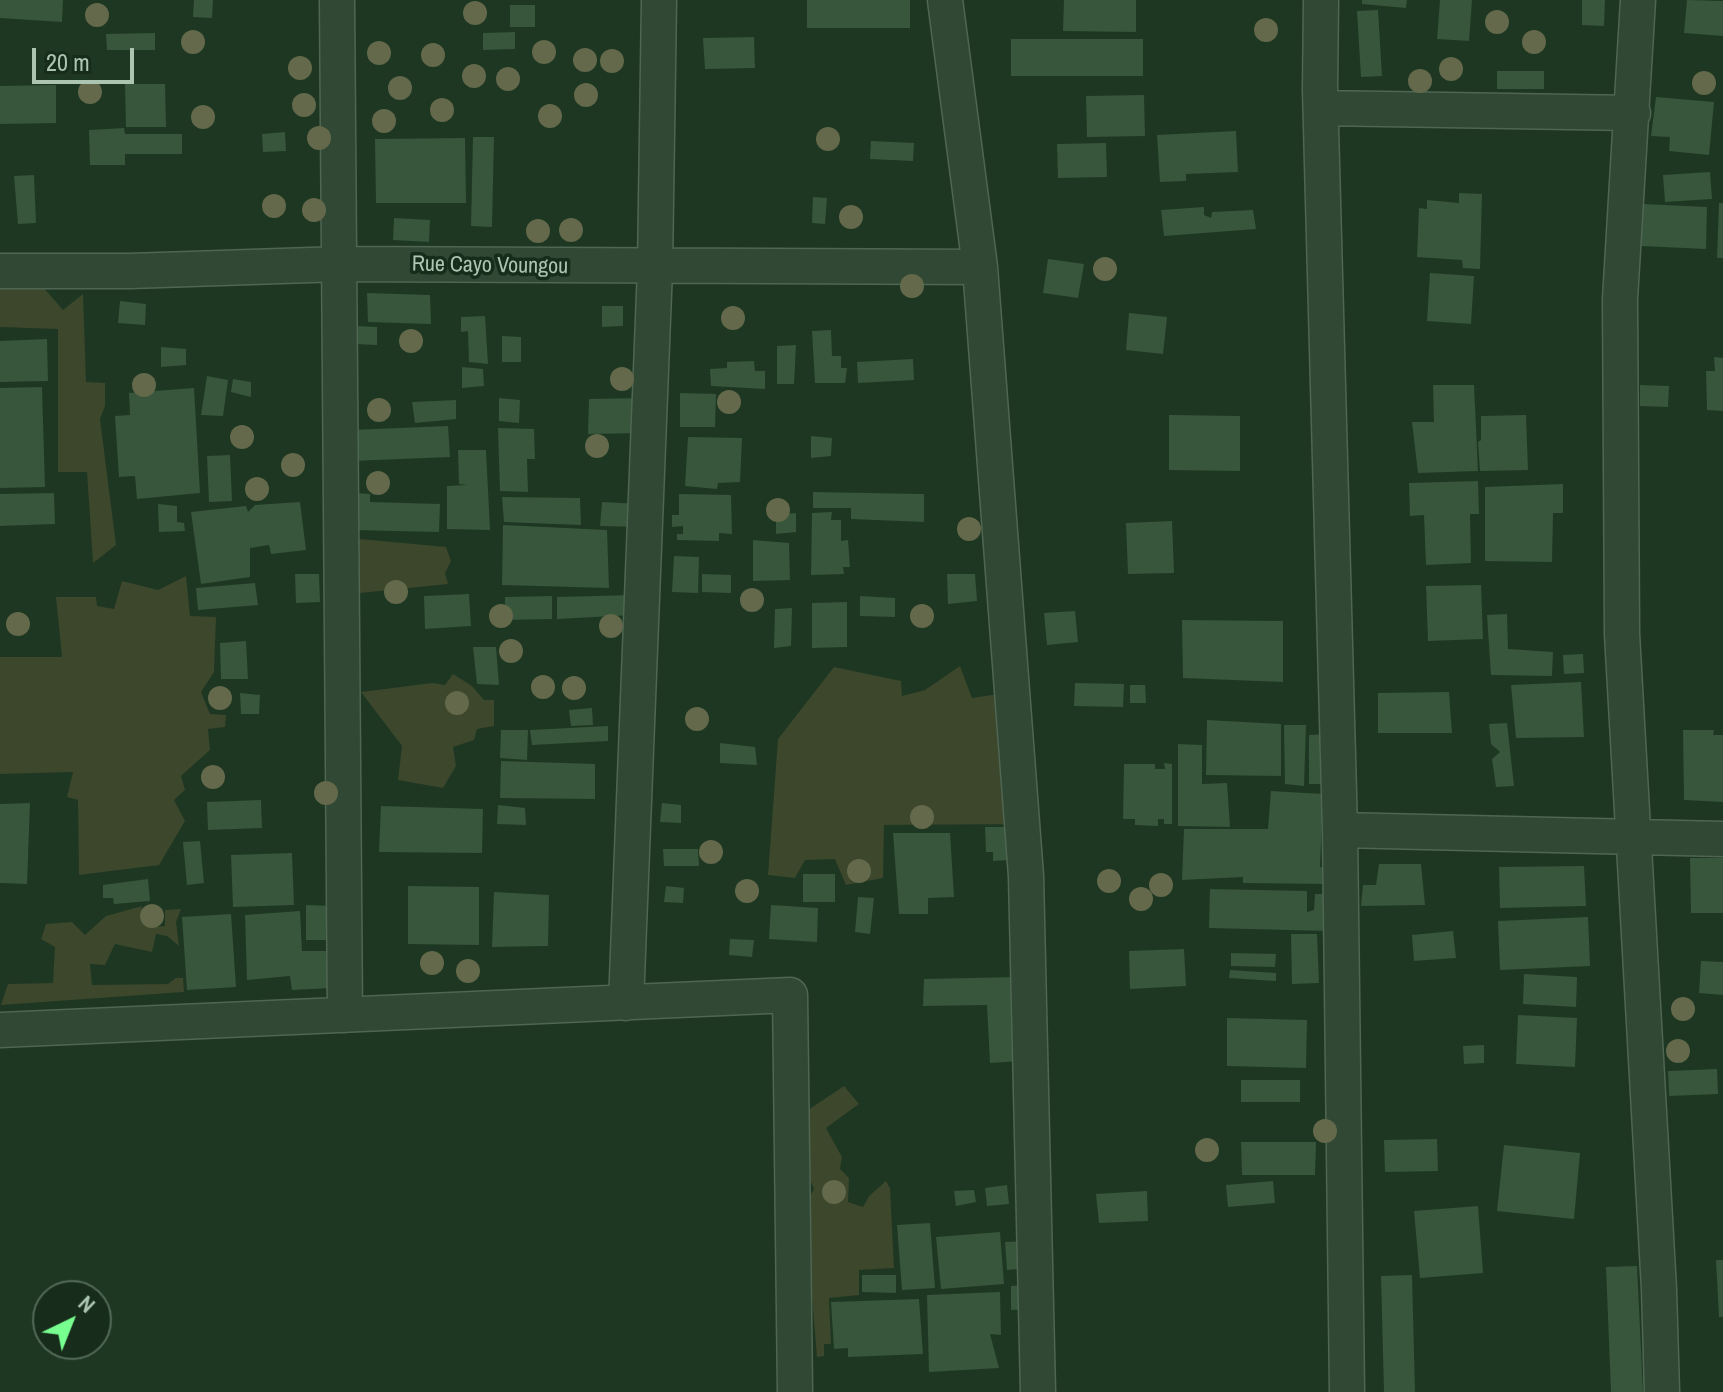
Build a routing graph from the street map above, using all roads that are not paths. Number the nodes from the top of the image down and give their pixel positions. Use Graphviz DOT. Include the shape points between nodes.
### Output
graph roads {
  1 [pos="337,0"];
  2 [pos="659,0"];
  3 [pos="945,0"];
  4 [pos="1321,0"];
  5 [pos="1638,0"];
  6 [pos="1321,108"];
  7 [pos="1633,113"];
  8 [pos="341,264"];
  9 [pos="980,267"];
  10 [pos="655,268"];
  11 [pos="0,271"];
  12 [pos="1340,830"];
  13 [pos="1635,837"];
  14 [pos="1723,839"];
  15 [pos="626,1003"];
  16 [pos="345,1015"];
  17 [pos="0,1030"];
  18 [pos="795,1392"];
  19 [pos="1038,1392"];
  20 [pos="1347,1392"];
  21 [pos="1662,1392"];
  1 -- 8 [label="street"];
  2 -- 10 [label="street"];
  3 -- 9 [label="street"];
  4 -- 6 [label="street"];
  5 -- 7 [label="street"];
  6 -- 7 [label="street"];
  6 -- 12 [label="street"];
  7 -- 13 [label="street" via="1620,299 1620,442 1622,634"];
  8 -- 10 [label="street, Rue Cayo Voungou"];
  8 -- 11 [label="street, Rue Cayo Voungou"];
  8 -- 16 [label="street"];
  9 -- 10 [label="street, Rue Cayo Voungou"];
  9 -- 19 [label="street" via="1026,876"];
  10 -- 15 [label="street"];
  12 -- 13 [label="street"];
  12 -- 20 [label="street"];
  13 -- 14 [label="street"];
  13 -- 21 [label="street"];
  15 -- 16 [label="street"];
  15 -- 18 [label="street" via="790,995"];
  16 -- 17 [label="street"];
}
